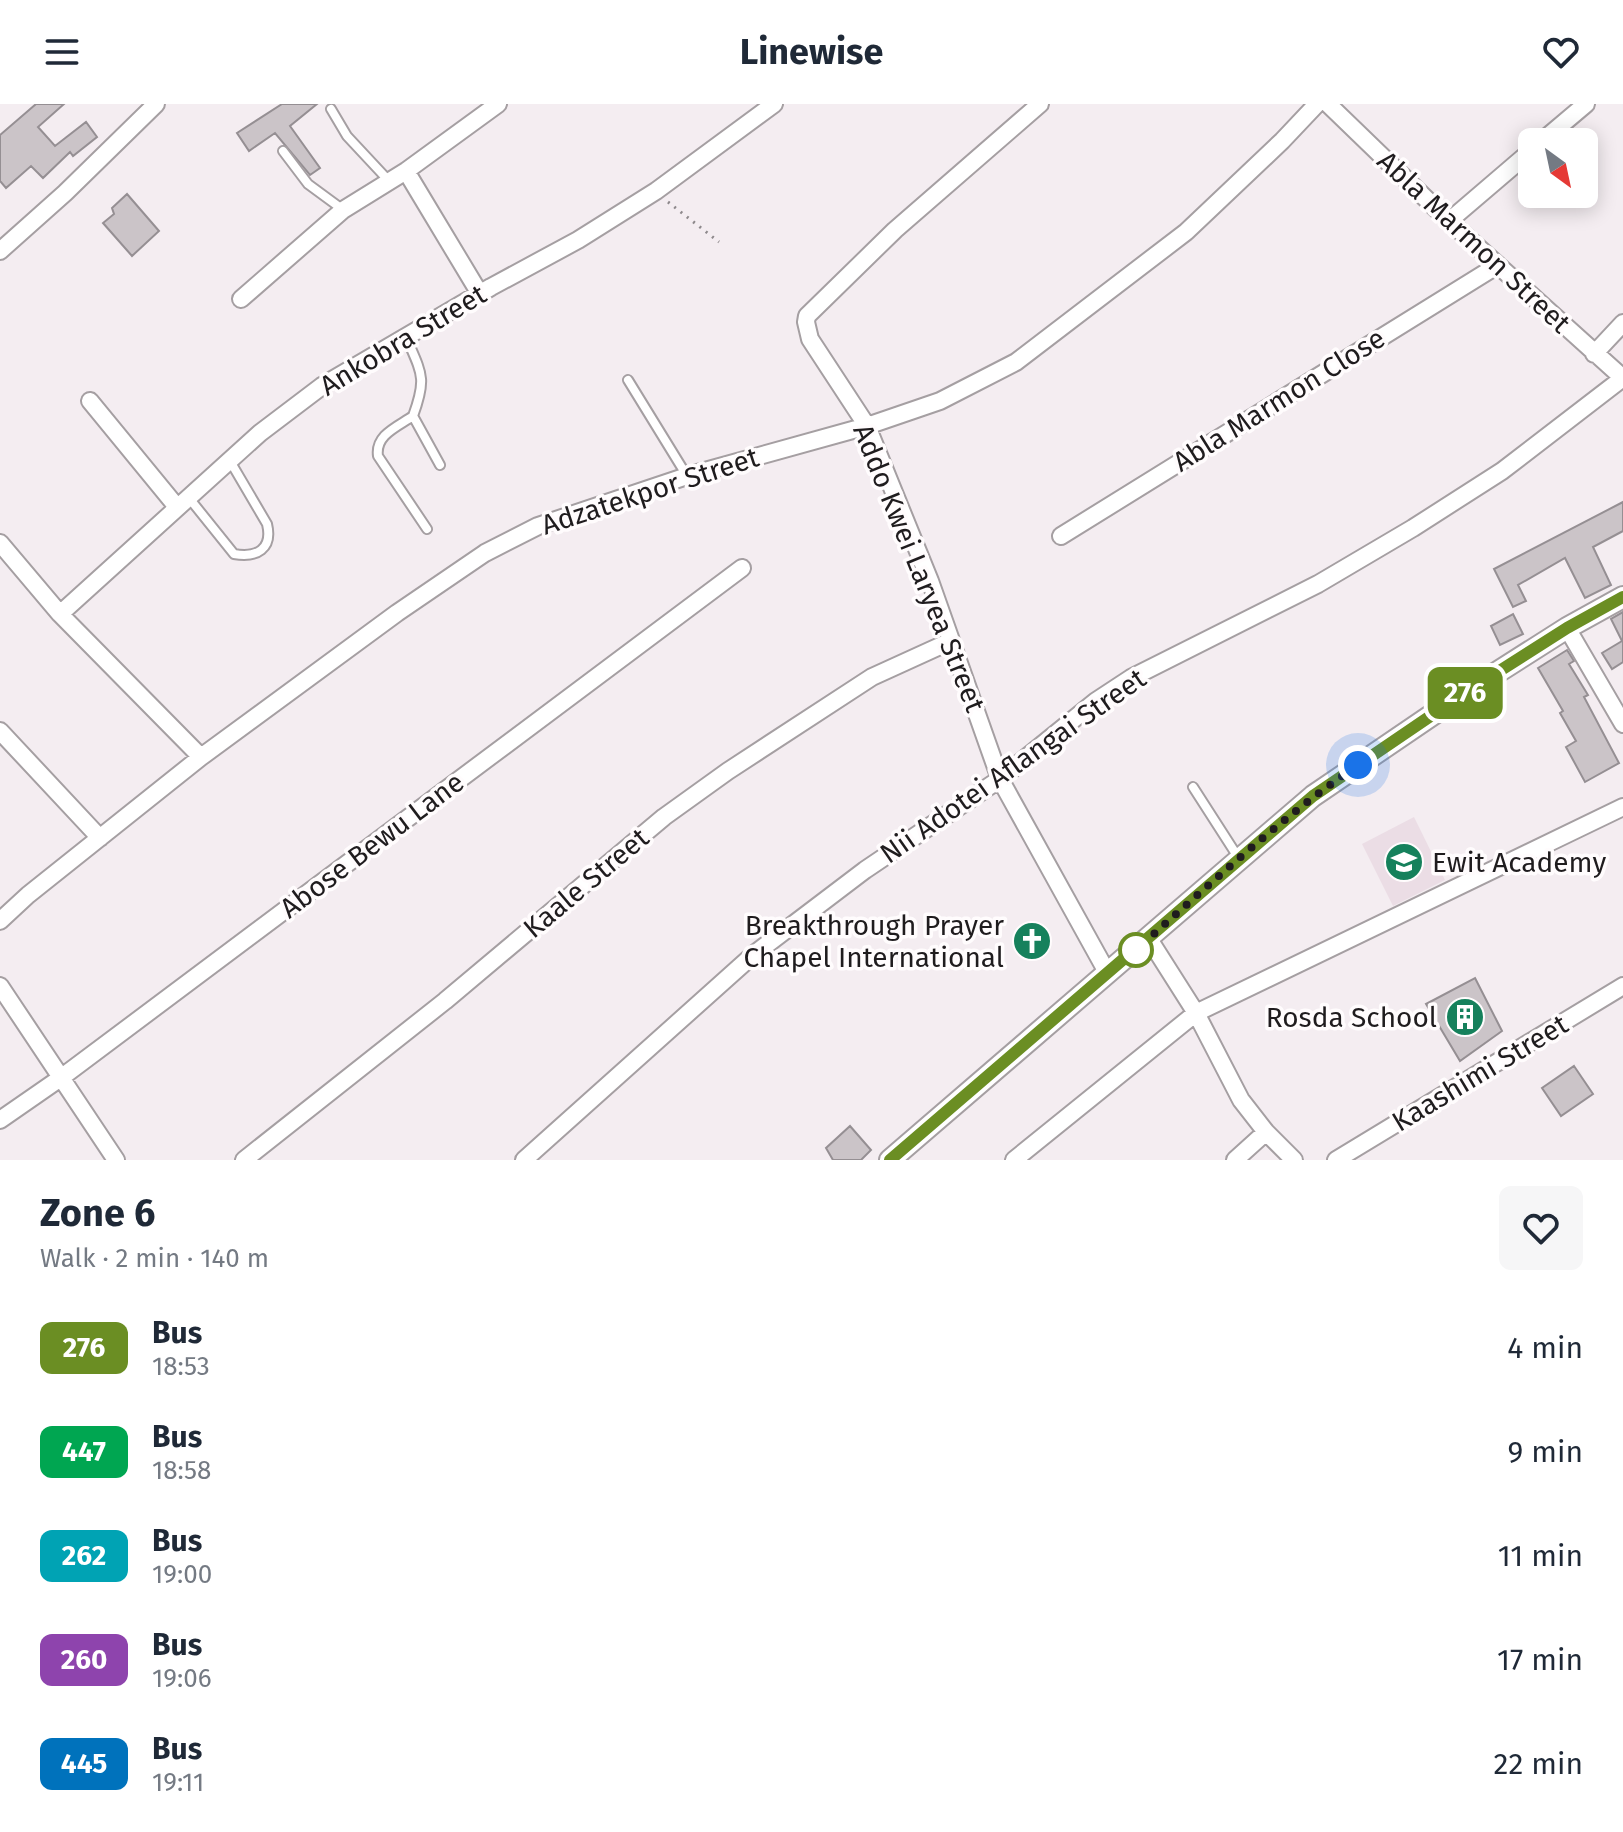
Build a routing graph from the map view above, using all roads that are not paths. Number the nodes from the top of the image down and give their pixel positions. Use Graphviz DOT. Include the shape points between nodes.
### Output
graph roads {
  1 [pos="156,104"];
  2 [pos="498,104"];
  3 [pos="774,104"];
  4 [pos="1040,104"];
  5 [pos="1317,104"];
  6 [pos="1328,104"];
  7 [pos="1586,104"];
  8 [pos="331,109"];
  9 [pos="1558,128"];
  10 [pos="283,151"];
  11 [pos="1518,162"];
  12 [pos="406,171"];
  13 [pos="389,181"];
  14 [pos="343,210"];
  15 [pos="1449,221"];
  16 [pos="0,251"];
  17 [pos="1498,265"];
  18 [pos="480,294"];
  19 [pos="241,299"];
  20 [pos="1623,323"];
  21 [pos="406,337"];
  22 [pos="1594,354"];
  23 [pos="1623,378"];
  24 [pos="628,380"];
  25 [pos="90,401"];
  26 [pos="413,416"];
  27 [pos="867,426"];
  28 [pos="229,461"];
  29 [pos="440,465"];
  30 [pos="687,476"];
  31 [pos="183,502"];
  32 [pos="427,529"];
  33 [pos="1061,536"];
  34 [pos="0,543"];
  35 [pos="742,568"];
  36 [pos="1623,597"];
  37 [pos="60,614"];
  38 [pos="1567,628"];
  39 [pos="951,641"];
  40 [pos="1623,724"];
  41 [pos="0,731"];
  42 [pos="201,757"];
  43 [pos="1000,779"];
  44 [pos="1193,787"];
  45 [pos="1623,807"];
  46 [pos="100,838"];
  47 [pos="1239,858"];
  48 [pos="0,921"];
  49 [pos="1149,939"];
  50 [pos="1108,974"];
  51 [pos="0,986"];
  52 [pos="1623,986"];
  53 [pos="1196,1013"];
  54 [pos="62,1077"];
  55 [pos="0,1120"];
  56 [pos="1266,1132"];
  57 [pos="110,1158"];
  58 [pos="244,1160"];
  59 [pos="524,1160"];
  60 [pos="890,1160"];
  61 [pos="1014,1160"];
  62 [pos="1235,1160"];
  63 [pos="1294,1160"];
  64 [pos="1336,1160"];
  1 -- 16 [label="street"];
  2 -- 12 [label="street"];
  3 -- 18 [label="street, Ankobra Street" via="656,191"];
  4 -- 27 [label="street, Addo Kwei Laryea Street" via="895,230 807,316 810,339"];
  5 -- 27 [label="street, Adzatekpor Street" via="1186,232 1016,362 940,401"];
  6 -- 15 [label="street, Abla Marmon Street"];
  7 -- 9 [label="street"];
  8 -- 13 [label="lane" via="347,136"];
  10 -- 14 [label="lane" via="308,184"];
  11 -- 15 [label="street"];
  12 -- 13 [label="street"];
  12 -- 18 [label="street"];
  13 -- 14 [label="street"];
  14 -- 19 [label="street"];
  15 -- 17 [label="street, Abla Marmon Street"];
  17 -- 22 [label="street, Abla Marmon Street"];
  17 -- 33 [label="street, Abla Marmon Close"];
  18 -- 21 [label="street, Ankobra Street"];
  20 -- 22 [label="street"];
  21 -- 26 [label="lane" via="420,368 422,389"];
  21 -- 28 [label="street, Ankobra Street" via="322,386"];
  22 -- 23 [label="street, Abla Marmon Street"];
  23 -- 43 [label="street, Nii Adotei Aflangai Street" via="1502,471 1413,528 1318,584 1131,678"];
  24 -- 30 [label="lane"];
  25 -- 31 [label="street"];
  26 -- 29 [label="lane"];
  26 -- 32 [label="lane" via="376,446"];
  27 -- 30 [label="street, Adzatekpor Street"];
  27 -- 39 [label="street, Addo Kwei Laryea Street"];
  28 -- 31 [label="street, Ankobra Street"];
  28 -- 31 [label="lane" via="267,524 267,543 259,552 234,554"];
  30 -- 42 [label="street, Adzatekpor Street" via="538,526 485,553"];
  31 -- 37 [label="street, Ankobra Street"];
  34 -- 37 [label="street"];
  35 -- 54 [label="street, Abose Bewu Lane"];
  36 -- 38 [label="street"];
  37 -- 42 [label="street"];
  38 -- 40 [label="street"];
  38 -- 47 [label="street" via="1313,796"];
  39 -- 43 [label="street, Addo Kwei Laryea Street"];
  39 -- 58 [label="street, Kaale Street" via="872,677 664,817"];
  41 -- 46 [label="street"];
  42 -- 46 [label="street, Adzatekpor Street"];
  43 -- 50 [label="street, Addo Kwei Laryea Street"];
  43 -- 59 [label="street, Nii Adotei Aflangai Street" via="865,870 753,955"];
  44 -- 47 [label="lane"];
  45 -- 53 [label="street"];
  46 -- 48 [label="street, Adzatekpor Street"];
  47 -- 49 [label="street"];
  49 -- 50 [label="street"];
  49 -- 53 [label="street"];
  50 -- 60 [label="street"];
  51 -- 54 [label="street"];
  52 -- 64 [label="street, Kaashimi Street"];
  53 -- 56 [label="street" via="1241,1100"];
  53 -- 61 [label="street"];
  54 -- 55 [label="street, Abose Bewu Lane"];
  54 -- 57 [label="street"];
  56 -- 62 [label="street"];
  56 -- 63 [label="street"];
}
